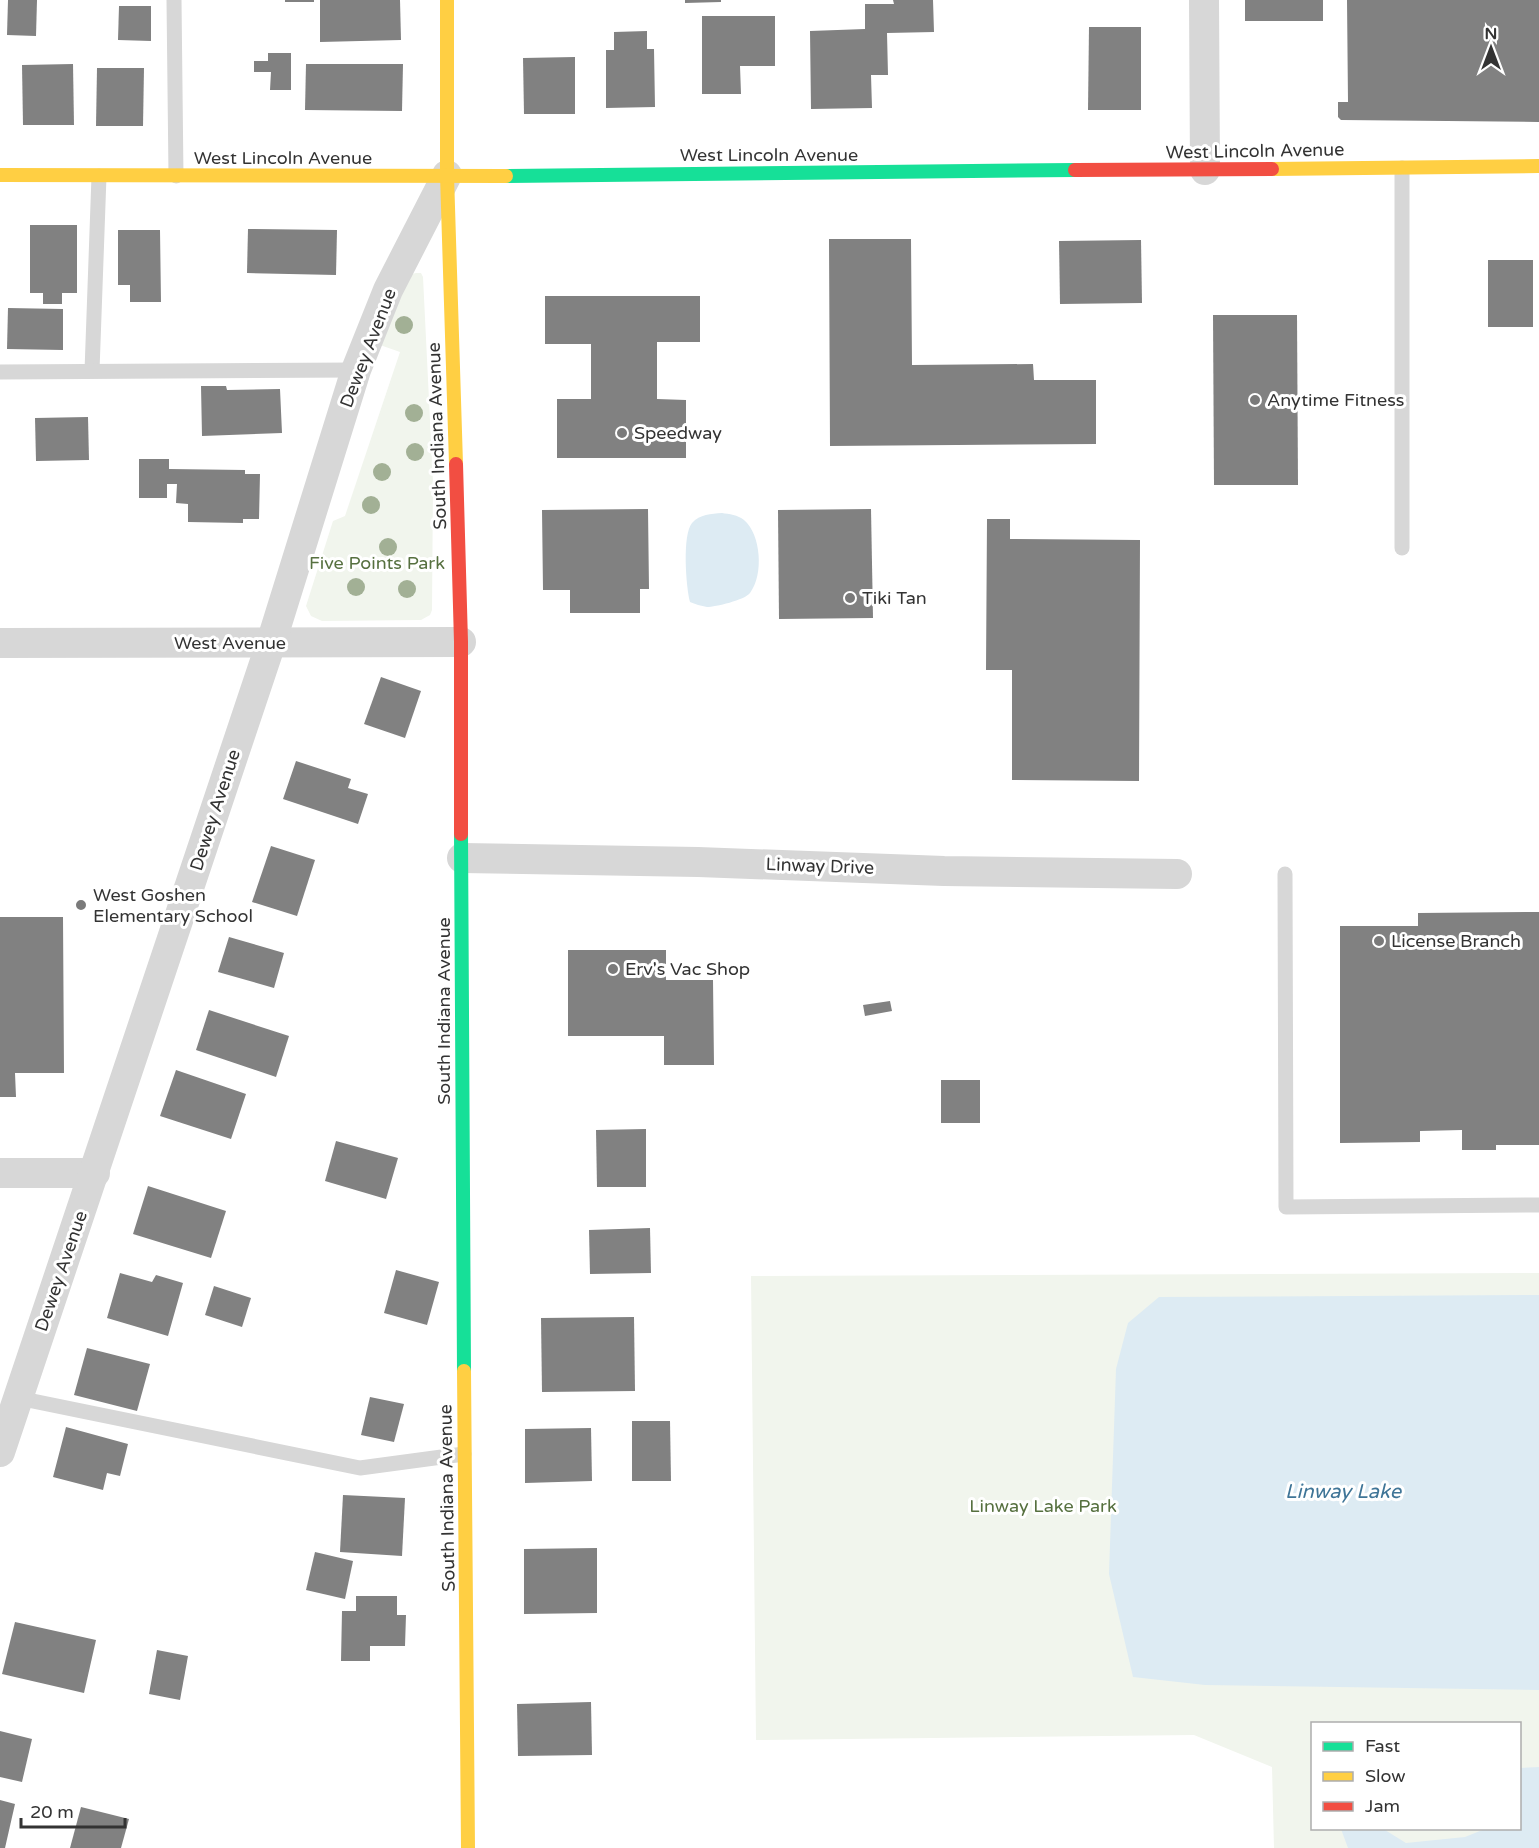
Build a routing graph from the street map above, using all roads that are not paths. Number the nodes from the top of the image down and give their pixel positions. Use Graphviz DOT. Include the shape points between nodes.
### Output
graph roads {
  1 [pos="174,0"];
  2 [pos="447,0"];
  3 [pos="1204,0"];
  4 [pos="1539,166"];
  5 [pos="1402,168"];
  6 [pos="1205,170"];
  7 [pos="0,175"];
  8 [pos="447,175"];
  9 [pos="99,176"];
  10 [pos="176,176"];
  11 [pos="356,370"];
  12 [pos="92,371"];
  13 [pos="0,372"];
  14 [pos="1402,548"];
  15 [pos="461,642"];
  16 [pos="0,643"];
  17 [pos="271,643"];
  18 [pos="462,858"];
  19 [pos="1177,874"];
  20 [pos="1285,874"];
  21 [pos="0,1173"];
  22 [pos="94,1173"];
  23 [pos="1539,1205"];
  24 [pos="18,1398"];
  25 [pos="1,1445"];
  26 [pos="464,1454"];
  27 [pos="468,1848"];
  1 -- 10 [label="lane"];
  2 -- 8 [label="street, South Indiana Avenue"];
  3 -- 6 [label="street"];
  4 -- 5 [label="street, West Lincoln Avenue"];
  5 -- 6 [label="street, West Lincoln Avenue"];
  5 -- 14 [label="lane"];
  6 -- 8 [label="street, West Lincoln Avenue"];
  7 -- 9 [label="street, West Lincoln Avenue"];
  8 -- 10 [label="street, West Lincoln Avenue"];
  8 -- 11 [label="street, Dewey Avenue" via="388,290"];
  8 -- 15 [label="street, South Indiana Avenue"];
  9 -- 10 [label="street, West Lincoln Avenue"];
  9 -- 12 [label="lane"];
  11 -- 12 [label="lane"];
  11 -- 17 [label="street, Dewey Avenue"];
  12 -- 13 [label="lane"];
  15 -- 17 [label="street, West Avenue"];
  15 -- 18 [label="street, South Indiana Avenue"];
  16 -- 17 [label="street, West Avenue"];
  17 -- 22 [label="street, Dewey Avenue"];
  18 -- 19 [label="street, Linway Drive"];
  18 -- 26 [label="street, South Indiana Avenue"];
  20 -- 23 [label="lane" via="1286,1207"];
  21 -- 22 [label="street"];
  22 -- 24 [label="street, Dewey Avenue"];
  24 -- 25 [label="street, Dewey Avenue"];
  24 -- 26 [label="lane" via="360,1468"];
  26 -- 27 [label="street, South Indiana Avenue"];
}
